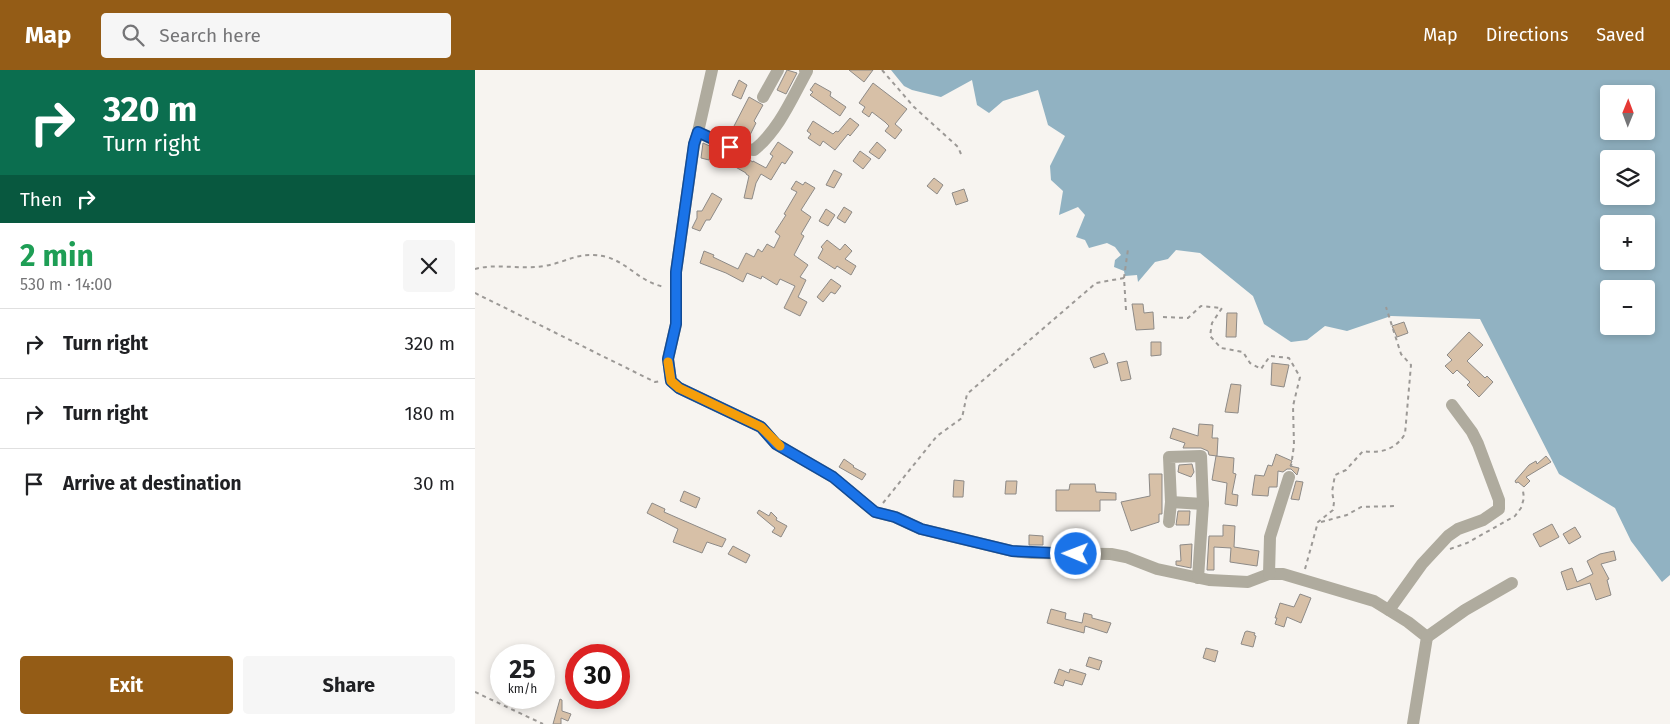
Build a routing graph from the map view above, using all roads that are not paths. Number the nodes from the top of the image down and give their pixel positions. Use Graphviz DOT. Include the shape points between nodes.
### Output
graph roads {
  1 [pos="712,70"];
  2 [pos="778,70"];
  3 [pos="805,70"];
  4 [pos="763,97"];
  5 [pos="698,132"];
  6 [pos="1452,405"];
  7 [pos="1289,477"];
  8 [pos="1171,502"];
  9 [pos="1203,504"];
  10 [pos="1169,522"];
  11 [pos="1269,574"];
  12 [pos="1198,578"];
  13 [pos="1511,583"];
  14 [pos="1389,610"];
  15 [pos="1427,637"];
  16 [pos="1413,724"];
  1 -- 5 [label="street"];
  2 -- 4 [label="street"];
  3 -- 5 [label="street" via="782,118 754,150 730,147"];
  5 -- 12 [label="street" via="676,272 676,324 668,359 671,381 679,388 761,427 776,444 833,477 875,512 921,529 1012,551 1126,556 1157,569"];
  6 -- 14 [label="street" via="1478,444 1499,500 1499,509 1448,536 1422,564"];
  7 -- 11 [label="street" via="1271,537"];
  8 -- 9 [label="street"];
  8 -- 9 [label="street" via="1169,457 1201,456"];
  8 -- 10 [label="street"];
  9 -- 12 [label="street"];
  11 -- 12 [label="street" via="1248,582"];
  11 -- 14 [label="street" via="1302,578 1374,601"];
  13 -- 15 [label="street"];
  14 -- 15 [label="street"];
  15 -- 16 [label="street"];
}
